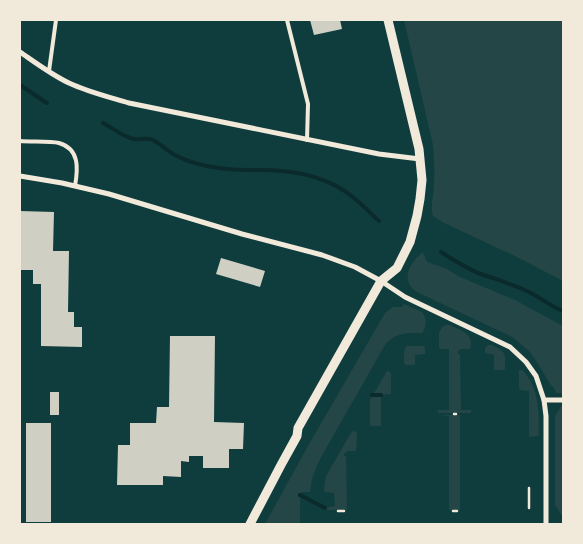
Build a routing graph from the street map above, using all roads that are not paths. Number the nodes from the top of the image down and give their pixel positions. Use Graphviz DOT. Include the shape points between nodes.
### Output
graph roads {
  1 [pos="56,20"];
  2 [pos="287,20"];
  3 [pos="388,20"];
  4 [pos="20,52"];
  5 [pos="49,71"];
  6 [pos="307,140"];
  7 [pos="20,141"];
  8 [pos="420,159"];
  9 [pos="20,176"];
  10 [pos="75,186"];
  11 [pos="381,281"];
  12 [pos="544,400"];
  13 [pos="563,400"];
  14 [pos="250,524"];
  15 [pos="546,524"];
  1 -- 5 [label="lane"];
  2 -- 6 [label="lane" via="308,104"];
  3 -- 8 [label="street"];
  4 -- 5 [label="street"];
  5 -- 6 [label="street" via="77,86 128,103"];
  6 -- 8 [label="street"];
  7 -- 10 [label="lane" via="60,144 69,149 76,158"];
  8 -- 11 [label="street" via="422,180 413,234 397,268"];
  9 -- 10 [label="street"];
  10 -- 11 [label="street" via="322,256 355,267"];
  11 -- 12 [label="street" via="405,297 510,347 531,368"];
  11 -- 14 [label="street" via="298,428 297,436"];
  12 -- 13 [label="street"];
  12 -- 15 [label="street"];
}
